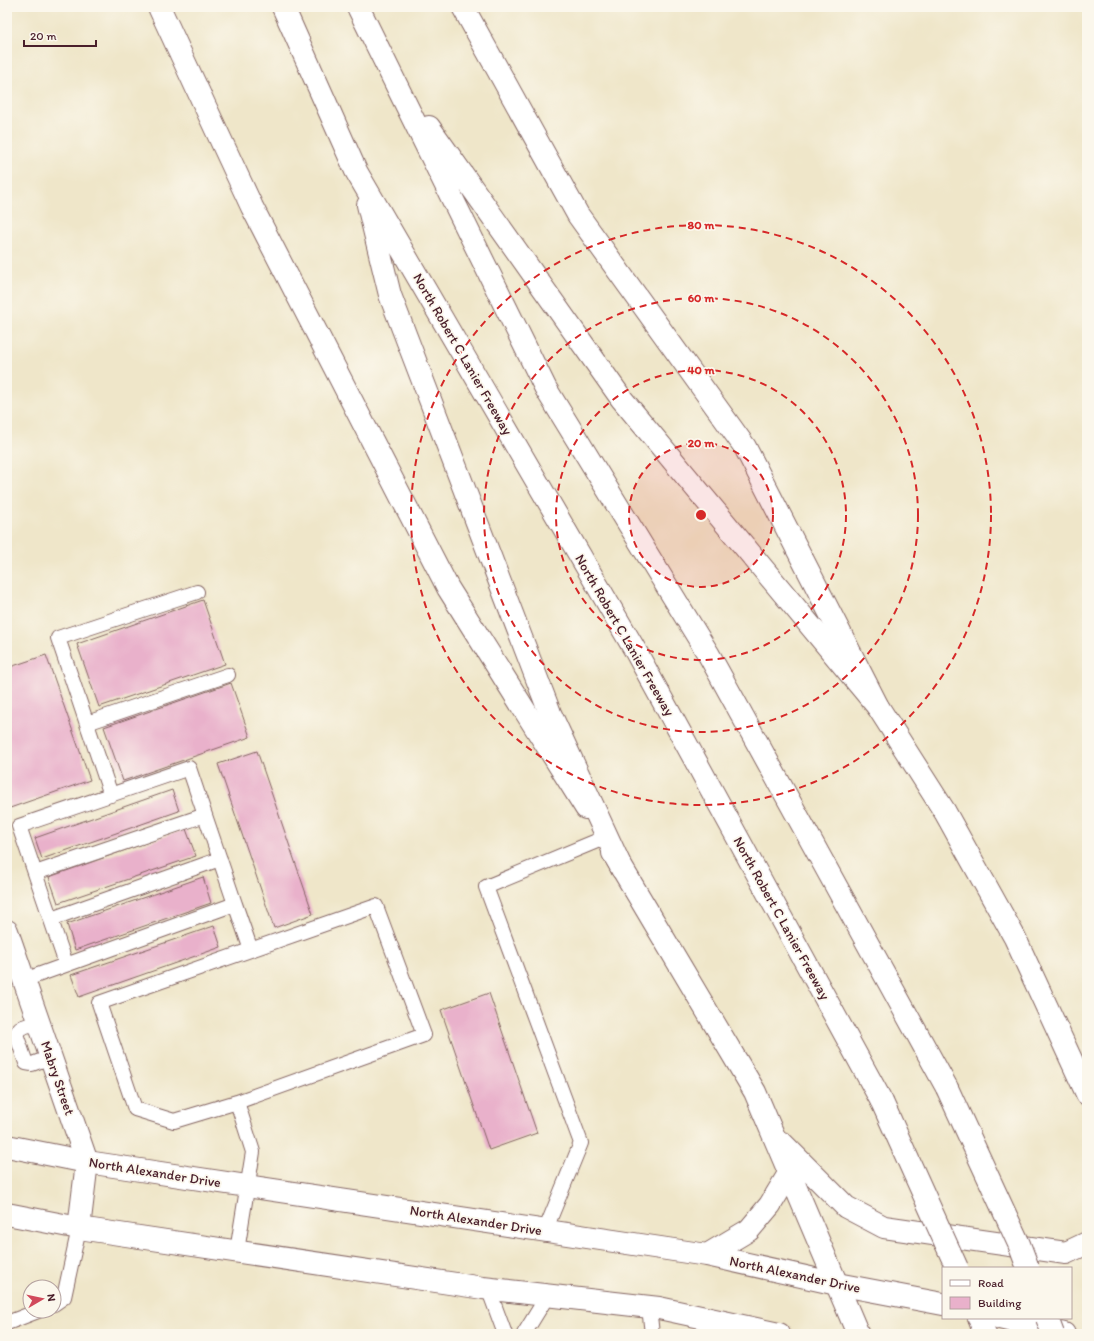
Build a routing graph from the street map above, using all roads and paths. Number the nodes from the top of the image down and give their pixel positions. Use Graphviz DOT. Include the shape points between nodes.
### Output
graph roads {
  1 [pos="159,7"];
  2 [pos="283,7"];
  3 [pos="358,7"];
  4 [pos="463,7"];
  5 [pos="390,72"];
  6 [pos="361,180"];
  7 [pos="197,592"];
  8 [pos="228,675"];
  9 [pos="878,707"];
  10 [pos="87,723"];
  11 [pos="111,795"];
  12 [pos="205,815"];
  13 [pos="604,838"];
  14 [pos="220,859"];
  15 [pos="622,869"];
  16 [pos="35,873"];
  17 [pos="235,904"];
  18 [pos="51,919"];
  19 [pos="7,931"];
  20 [pos="251,950"];
  21 [pos="12,959"];
  22 [pos="66,964"];
  23 [pos="24,980"];
  24 [pos="1087,1094"];
  25 [pos="237,1102"];
  26 [pos="775,1137"];
  27 [pos="7,1146"];
  28 [pos="87,1162"];
  29 [pos="790,1172"];
  30 [pos="248,1186"];
  31 [pos="7,1214"];
  32 [pos="79,1228"];
  33 [pos="545,1231"];
  34 [pos="1087,1243"];
  35 [pos="237,1251"];
  36 [pos="707,1255"];
  37 [pos="957,1267"];
  38 [pos="1028,1267"];
  39 [pos="837,1284"];
  40 [pos="488,1288"];
  41 [pos="548,1295"];
  42 [pos="62,1298"];
  43 [pos="942,1304"];
  44 [pos="650,1307"];
  45 [pos="22,1317"];
  46 [pos="978,1319"];
  47 [pos="1004,1319"];
  48 [pos="1047,1319"];
  49 [pos="7,1323"];
  50 [pos="753,1331"];
  51 [pos="505,1334"];
  52 [pos="524,1334"];
  53 [pos="652,1334"];
  54 [pos="778,1334"];
  55 [pos="858,1334"];
  56 [pos="985,1334"];
  57 [pos="1053,1334"];
  58 [pos="1064,1334"];
  1 -- 13 [label="main road" via="252,207 448,588"];
  2 -- 6 [label="main road, North Robert C Lanier Freeway"];
  3 -- 5 [label="main road"];
  4 -- 9 [label="main road" via="578,215 745,447"];
  5 -- 9 [label="main road" via="621,398"];
  5 -- 38 [label="main road, bridge" via="546,389 709,654 947,1088"];
  6 -- 15 [label="main road" via="393,303 550,713"];
  6 -- 37 [label="main road, North Robert C Lanier Freeway, bridge" via="635,650 882,1102"];
  7 -- 10 [label="lane" via="58,638"];
  8 -- 10 [label="lane"];
  9 -- 24 [label="main road" via="944,812 1014,938"];
  10 -- 11 [label="lane"];
  11 -- 12 [label="lane" via="188,768"];
  11 -- 16 [label="lane" via="19,826"];
  12 -- 14 [label="lane"];
  12 -- 16 [label="lane"];
  13 -- 15 [label="main road"];
  13 -- 33 [label="lane" via="486,887 581,1142"];
  14 -- 17 [label="lane"];
  14 -- 18 [label="lane"];
  15 -- 26 [label="main road" via="755,1092"];
  16 -- 18 [label="lane"];
  17 -- 20 [label="lane"];
  17 -- 22 [label="lane"];
  18 -- 22 [label="lane"];
  19 -- 21 [label="main road, Mabry Street"];
  20 -- 25 [label="lane" via="99,1003 135,1108 174,1121"];
  20 -- 25 [label="lane" via="376,906 424,1035"];
  21 -- 23 [label="main road, Mabry Street"];
  22 -- 23 [label="lane"];
  23 -- 28 [label="main road, Mabry Street"];
  25 -- 30 [label="lane" via="253,1152"];
  26 -- 29 [label="main road"];
  26 -- 34 [label="main road" via="846,1207 884,1226 1066,1253"];
  27 -- 28 [label="main road, North Alexander Drive"];
  28 -- 30 [label="main road, North Alexander Drive"];
  28 -- 32 [label="main road, Mabry Street"];
  29 -- 36 [label="main road" via="770,1206 749,1230"];
  29 -- 39 [label="main road"];
  30 -- 33 [label="main road, North Alexander Drive"];
  30 -- 35 [label="lane"];
  31 -- 32 [label="main road"];
  32 -- 35 [label="main road"];
  32 -- 42 [label="lane"];
  33 -- 36 [label="main road, North Alexander Drive"];
  35 -- 40 [label="main road"];
  36 -- 39 [label="main road, North Alexander Drive"];
  39 -- 43 [label="main road, North Alexander Drive" via="896,1293"];
  39 -- 55 [label="main road"];
  40 -- 41 [label="main road"];
  40 -- 51 [label="lane"];
  41 -- 44 [label="main road"];
  41 -- 52 [label="lane"];
  44 -- 50 [label="main road"];
  44 -- 53 [label="lane"];
  45 -- 49 [label="lane"];
  46 -- 56 [label="main road"];
  47 -- 58 [label="main road"];
  48 -- 57 [label="main road, bridge"];
  50 -- 54 [label="main road"];
}
